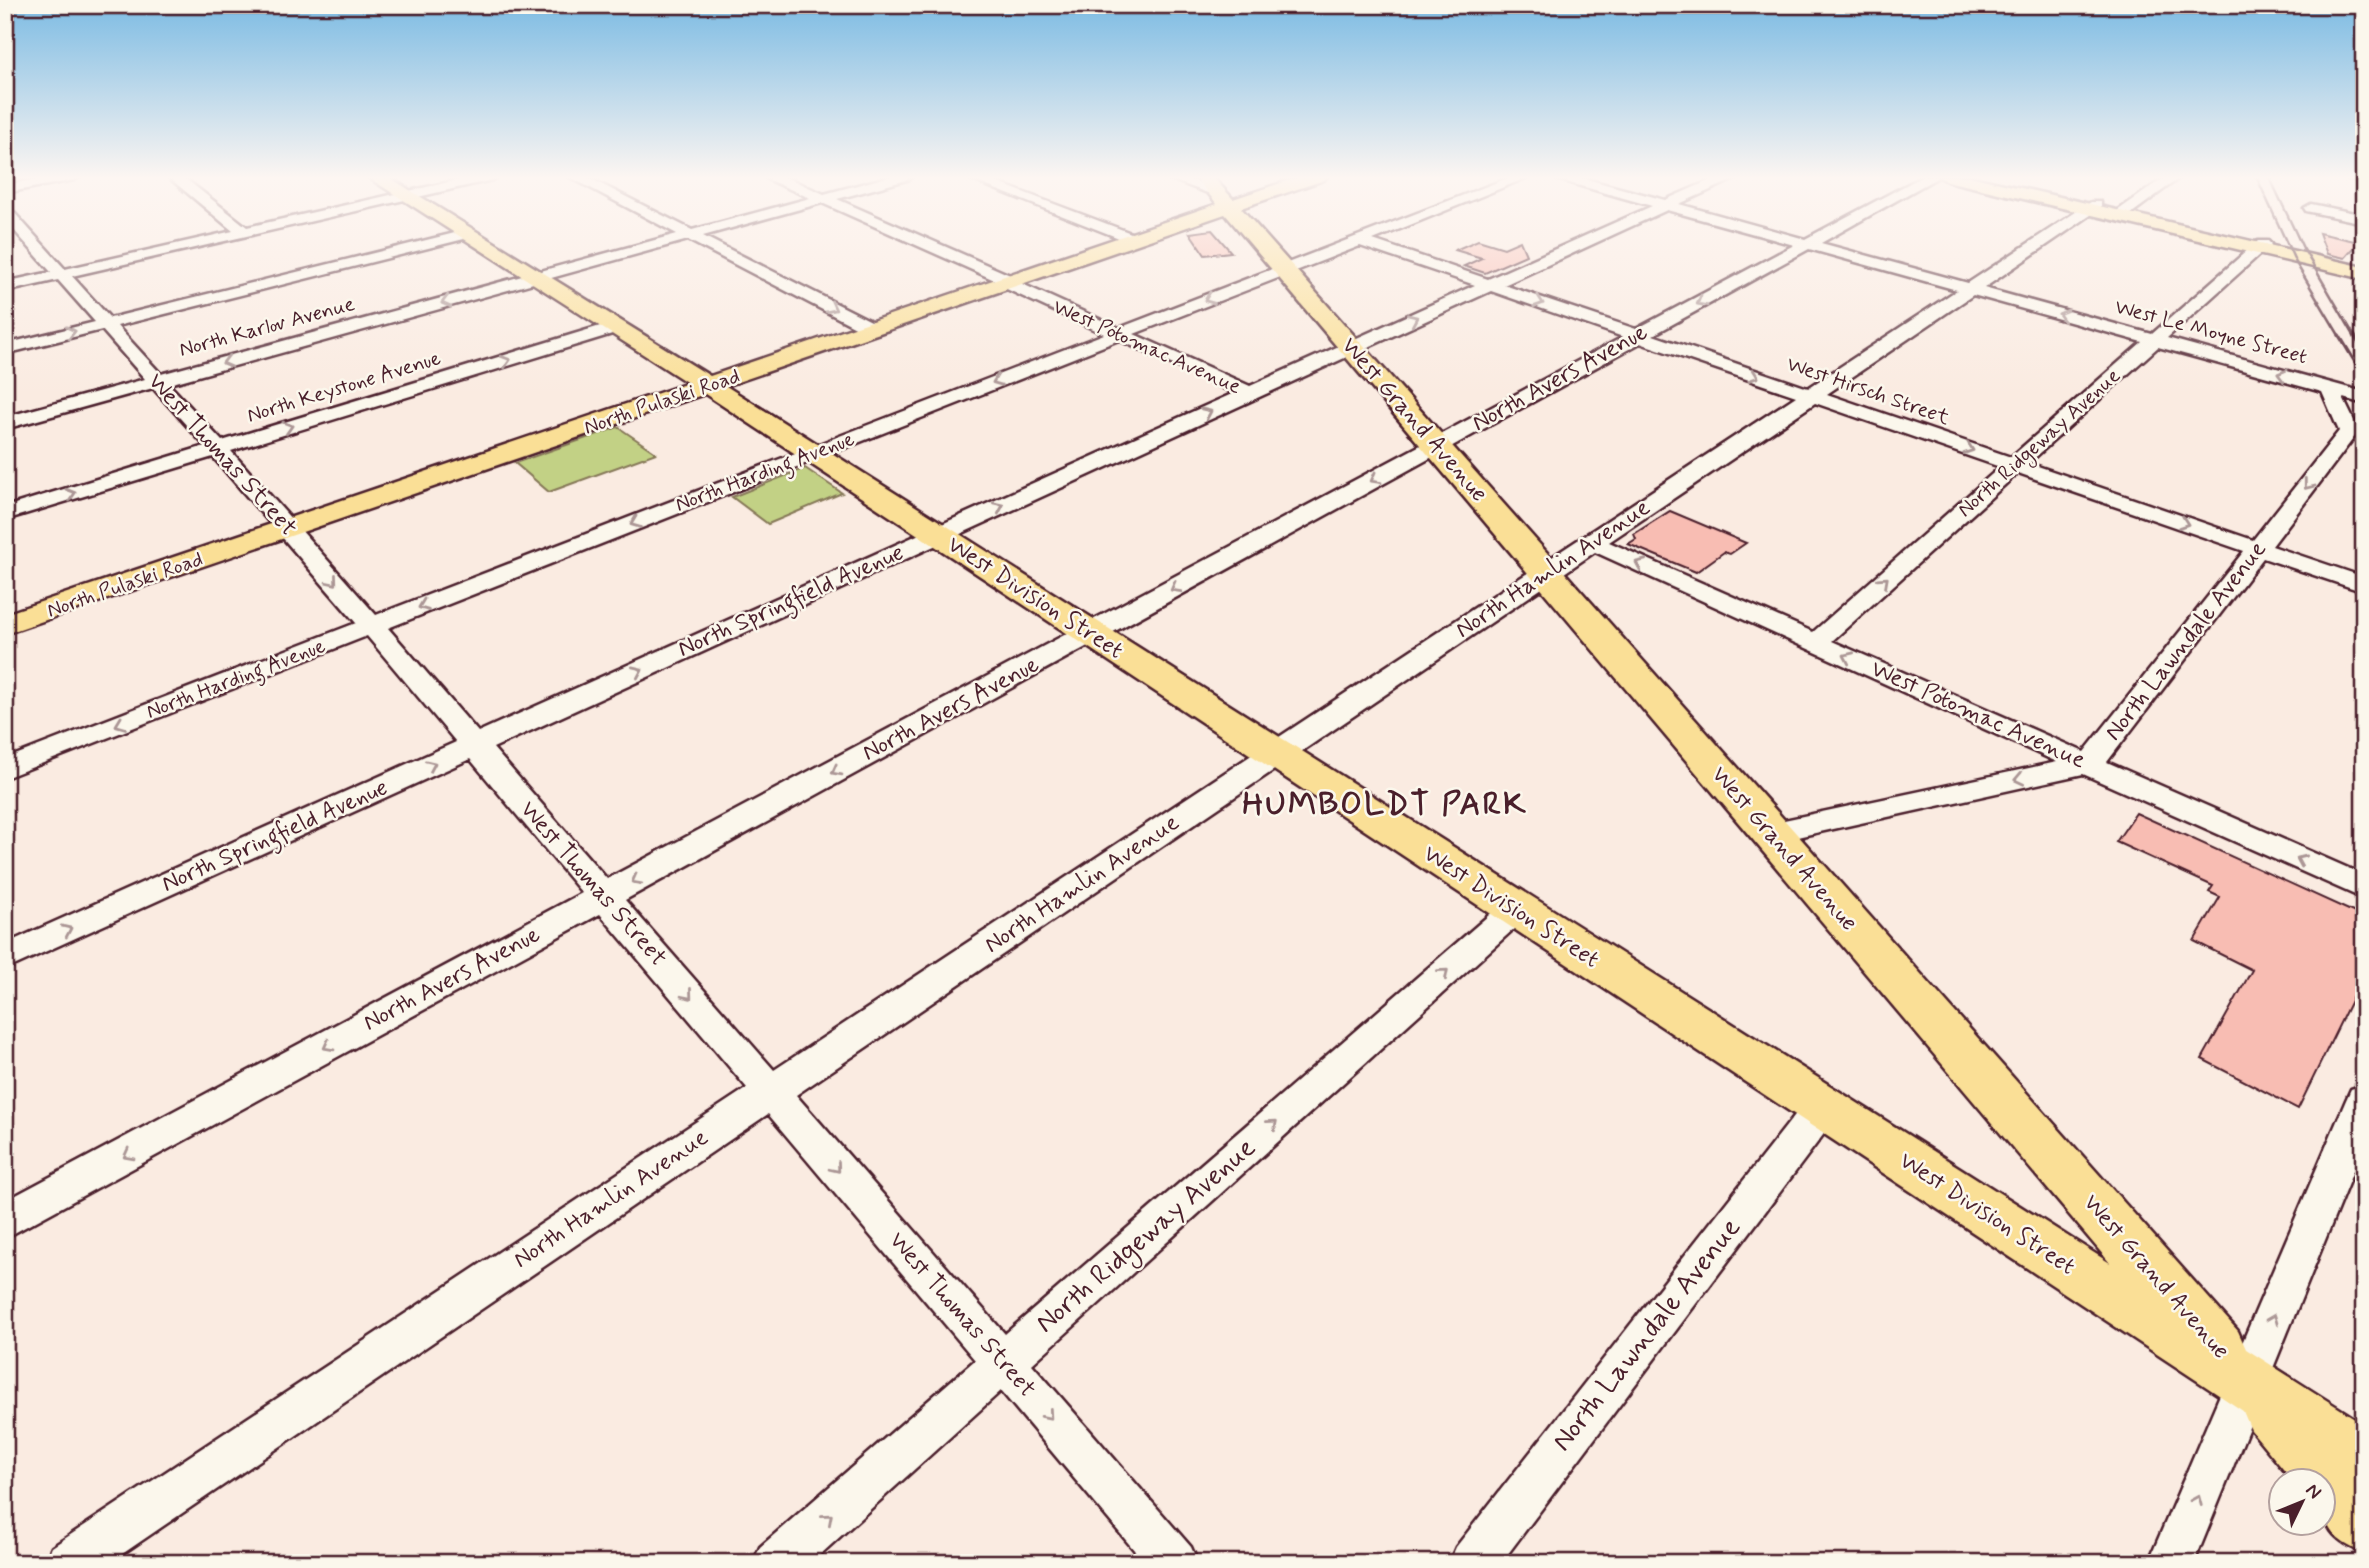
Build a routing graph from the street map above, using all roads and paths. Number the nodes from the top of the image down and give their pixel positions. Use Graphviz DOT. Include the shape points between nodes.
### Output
graph roads {
  1 [pos="40,249"];
  2 [pos="170,249"];
  3 [pos="406,249"];
  4 [pos="491,249"];
  5 [pos="636,249"];
  6 [pos="719,249"];
  7 [pos="936,249"];
  8 [pos="1105,249"];
  9 [pos="1267,249"];
  10 [pos="1335,249"];
  11 [pos="1385,249"];
  12 [pos="1568,249"];
  13 [pos="1798,249"];
  14 [pos="1827,249"];
  15 [pos="2030,249"];
  16 [pos="2257,249"];
  17 [pos="2275,249"];
  18 [pos="1284,269"];
  19 [pos="2364,270"];
  20 [pos="62,274"];
  21 [pos="536,277"];
  22 [pos="1009,282"];
  23 [pos="1488,285"];
  24 [pos="5,287"];
  25 [pos="1971,289"];
  26 [pos="106,324"];
  27 [pos="616,327"];
  28 [pos="873,329"];
  29 [pos="1119,334"];
  30 [pos="1638,336"];
  31 [pos="2155,340"];
  32 [pos="1351,347"];
  33 [pos="5,349"];
  34 [pos="157,381"];
  35 [pos="709,386"];
  36 [pos="2329,388"];
  37 [pos="1249,393"];
  38 [pos="1811,396"];
  39 [pos="2364,398"];
  40 [pos="5,423"];
  41 [pos="1435,446"];
  42 [pos="217,449"];
  43 [pos="813,454"];
  44 [pos="2014,465"];
  45 [pos="5,514"];
  46 [pos="289,529"];
  47 [pos="937,535"];
  48 [pos="1592,543"];
  49 [pos="2258,549"];
  50 [pos="1546,573"];
  51 [pos="2364,585"];
  52 [pos="5,625"];
  53 [pos="372,626"];
  54 [pos="1090,634"];
  55 [pos="1815,643"];
  56 [pos="474,745"];
  57 [pos="1275,755"];
  58 [pos="2085,764"];
  59 [pos="5,769"];
  60 [pos="1770,833"];
  61 [pos="2364,888"];
  62 [pos="604,897"];
  63 [pos="1515,910"];
  64 [pos="5,958"];
  65 [pos="771,1092"];
  66 [pos="2364,1100"];
  67 [pos="1822,1108"];
  68 [pos="5,1221"];
  69 [pos="1003,1363"];
  70 [pos="2246,1381"];
  71 [pos="2364,1457"];
  72 [pos="2364,1523"];
  73 [pos="68,1563"];
  74 [pos="776,1563"];
  75 [pos="1175,1563"];
  76 [pos="1472,1563"];
  77 [pos="2171,1563"];
  1 -- 20 [label="street, West Thomas Street"];
  2 -- 20 [label="street"];
  3 -- 26 [label="street"];
  4 -- 21 [label="main road, West Division Street"];
  5 -- 21 [label="street, North Karlov Avenue"];
  6 -- 28 [label="street, one-way"];
  7 -- 22 [label="street, West Potomac Avenue"];
  8 -- 22 [label="main road, North Pulaski Road"];
  9 -- 18 [label="main road, West Grand Avenue"];
  10 -- 18 [label="street, North Harding Avenue"];
  11 -- 23 [label="street, West Hirsch Street"];
  12 -- 23 [label="street, North Springfield Avenue"];
  13 -- 30 [label="street, North Avers Avenue, one-way"];
  14 -- 25 [label="street, West Le Moyne Street"];
  15 -- 25 [label="street, North Hamlin Avenue"];
  16 -- 31 [label="street, North Ridgeway Avenue"];
  17 -- 19 [label="main road"];
  18 -- 29 [label="street, North Harding Avenue, one-way"];
  18 -- 32 [label="main road, West Grand Avenue"];
  20 -- 24 [label="street"];
  20 -- 26 [label="street, West Thomas Street"];
  21 -- 27 [label="main road, West Division Street"];
  21 -- 34 [label="street, North Karlov Avenue, one-way"];
  22 -- 28 [label="main road, North Pulaski Road"];
  22 -- 29 [label="street, West Potomac Avenue"];
  23 -- 30 [label="street, West Hirsch Street, one-way"];
  32 -- 23 [label="street, North Springfield Avenue, one-way"];
  31 -- 25 [label="street, West Le Moyne Street, one-way"];
  25 -- 38 [label="street, North Hamlin Avenue"];
  33 -- 26 [label="street, one-way"];
  26 -- 34 [label="street, West Thomas Street"];
  27 -- 35 [label="main road, West Division Street"];
  42 -- 27 [label="street, North Keystone Avenue, one-way"];
  28 -- 35 [label="main road, North Pulaski Road"];
  29 -- 37 [label="street, West Potomac Avenue"];
  29 -- 43 [label="street, North Harding Avenue, one-way"];
  30 -- 38 [label="street, West Hirsch Street, one-way"];
  30 -- 41 [label="street, North Avers Avenue"];
  36 -- 31 [label="street, West Le Moyne Street, one-way"];
  31 -- 44 [label="street, North Ridgeway Avenue"];
  32 -- 37 [label="street, North Springfield Avenue"];
  32 -- 41 [label="main road, West Grand Avenue"];
  34 -- 40 [label="street, North Karlov Avenue"];
  34 -- 42 [label="street, West Thomas Street"];
  35 -- 43 [label="main road, West Division Street"];
  35 -- 46 [label="main road, North Pulaski Road"];
  36 -- 39 [label="street, West Le Moyne Street"];
  36 -- 49 [label="street, North Lawndale Avenue, one-way" via="2350,431"];
  47 -- 37 [label="street, North Springfield Avenue, one-way"];
  38 -- 44 [label="street, West Hirsch Street, one-way"];
  38 -- 48 [label="street, North Hamlin Avenue"];
  41 -- 50 [label="main road, West Grand Avenue"];
  41 -- 54 [label="street, North Avers Avenue, one-way"];
  45 -- 42 [label="street, North Keystone Avenue, one-way"];
  42 -- 46 [label="street, West Thomas Street"];
  43 -- 47 [label="main road, West Division Street"];
  43 -- 53 [label="street, North Harding Avenue, one-way"];
  44 -- 49 [label="street, West Hirsch Street, one-way"];
  55 -- 44 [label="street, North Ridgeway Avenue, one-way"];
  46 -- 52 [label="main road, North Pulaski Road"];
  46 -- 53 [label="street, West Thomas Street, one-way"];
  47 -- 54 [label="main road, West Division Street"];
  56 -- 47 [label="street, North Springfield Avenue, one-way"];
  48 -- 50 [label="street, North Hamlin Avenue"];
  55 -- 48 [label="street, West Potomac Avenue, one-way"];
  49 -- 51 [label="street, West Hirsch Street"];
  49 -- 58 [label="street, North Lawndale Avenue" via="2099,754"];
  50 -- 57 [label="street, North Hamlin Avenue"];
  50 -- 60 [label="main road, West Grand Avenue"];
  53 -- 56 [label="street, West Thomas Street"];
  53 -- 59 [label="street, North Harding Avenue, one-way"];
  54 -- 57 [label="main road, West Division Street"];
  54 -- 62 [label="street, North Avers Avenue, one-way"];
  58 -- 55 [label="street, West Potomac Avenue, one-way"];
  56 -- 62 [label="street, West Thomas Street"];
  64 -- 56 [label="street, North Springfield Avenue, one-way"];
  57 -- 63 [label="main road, West Division Street"];
  57 -- 65 [label="street, North Hamlin Avenue"];
  58 -- 60 [label="street, North Lawndale Avenue, one-way"];
  61 -- 58 [label="street, West Potomac Avenue, one-way"];
  60 -- 70 [label="main road, West Grand Avenue"];
  62 -- 65 [label="street, West Thomas Street, one-way"];
  62 -- 68 [label="street, North Avers Avenue, one-way"];
  63 -- 67 [label="main road, West Division Street"];
  69 -- 63 [label="street, North Ridgeway Avenue, one-way"];
  65 -- 69 [label="street, West Thomas Street, one-way"];
  65 -- 73 [label="street, North Hamlin Avenue"];
  70 -- 66 [label="street, one-way"];
  67 -- 70 [label="main road, West Division Street"];
  67 -- 76 [label="street, North Lawndale Avenue"];
  74 -- 69 [label="street, North Ridgeway Avenue, one-way"];
  69 -- 75 [label="street, West Thomas Street, one-way"];
  70 -- 71 [label="main road, West Division Street"];
  70 -- 72 [label="main road, West Grand Avenue"];
  77 -- 70 [label="street, one-way"];
}
